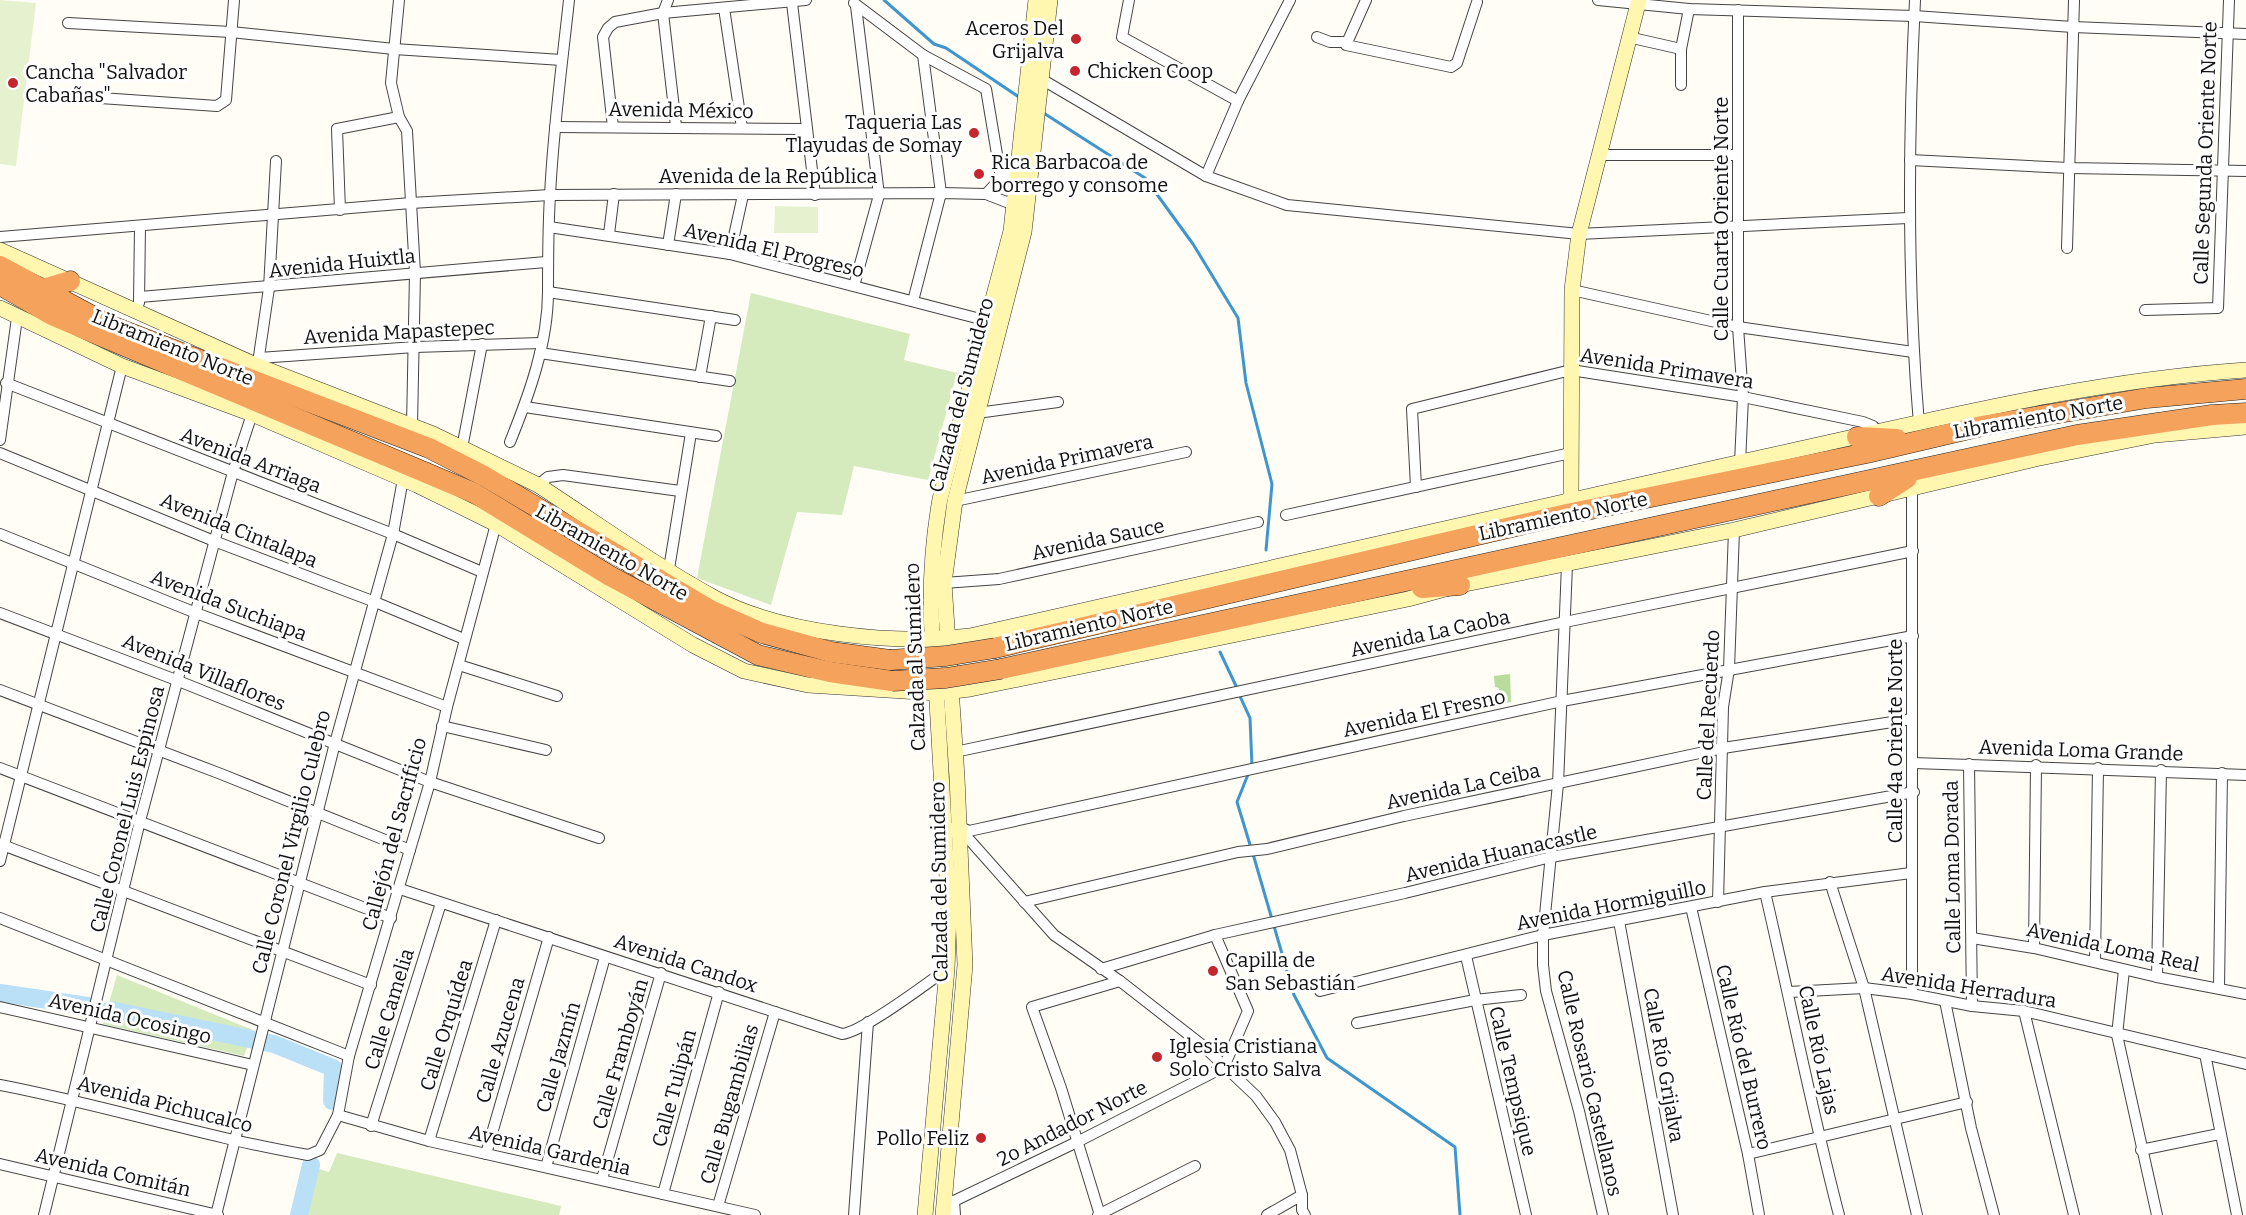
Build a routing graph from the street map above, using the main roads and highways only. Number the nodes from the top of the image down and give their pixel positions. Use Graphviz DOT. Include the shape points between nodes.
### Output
graph roads {
  1 [pos="0,266"];
  2 [pos="70,281"];
  3 [pos="0,285"];
  4 [pos="43,289"];
  5 [pos="2246,389"];
  6 [pos="319,391"];
  7 [pos="335,411"];
  8 [pos="2246,413"];
  9 [pos="280,426"];
  10 [pos="1917,433"];
  11 [pos="337,434"];
  12 [pos="1857,437"];
  13 [pos="1927,469"];
  14 [pos="1879,496"];
  15 [pos="1374,544"];
  16 [pos="1337,566"];
  17 [pos="1460,585"];
  18 [pos="1348,594"];
  1 -- 4 [label="highway, Libramiento Norte"];
  2 -- 4 [label="highway"];
  3 -- 11 [label="highway, Libramiento Norte" via="71,324"];
  4 -- 7 [label="highway, Libramiento Norte" via="109,325"];
  5 -- 10 [label="highway, Libramiento Norte" via="2135,400"];
  6 -- 7 [label="highway"];
  7 -- 16 [label="highway, Libramiento Norte, bridge" via="429,448 484,476 712,611 762,633 831,652 890,660 995,648"];
  8 -- 13 [label="highway, Libramiento Norte" via="2077,435"];
  9 -- 11 [label="highway"];
  10 -- 12 [label="highway"];
  10 -- 16 [label="highway, Libramiento Norte"];
  11 -- 18 [label="highway, Libramiento Norte, bridge" via="474,493 619,581 758,655 841,674 892,681 1008,674"];
  13 -- 14 [label="highway"];
  13 -- 18 [label="highway, Libramiento Norte"];
  15 -- 16 [label="highway"];
  17 -- 18 [label="highway"];
}
